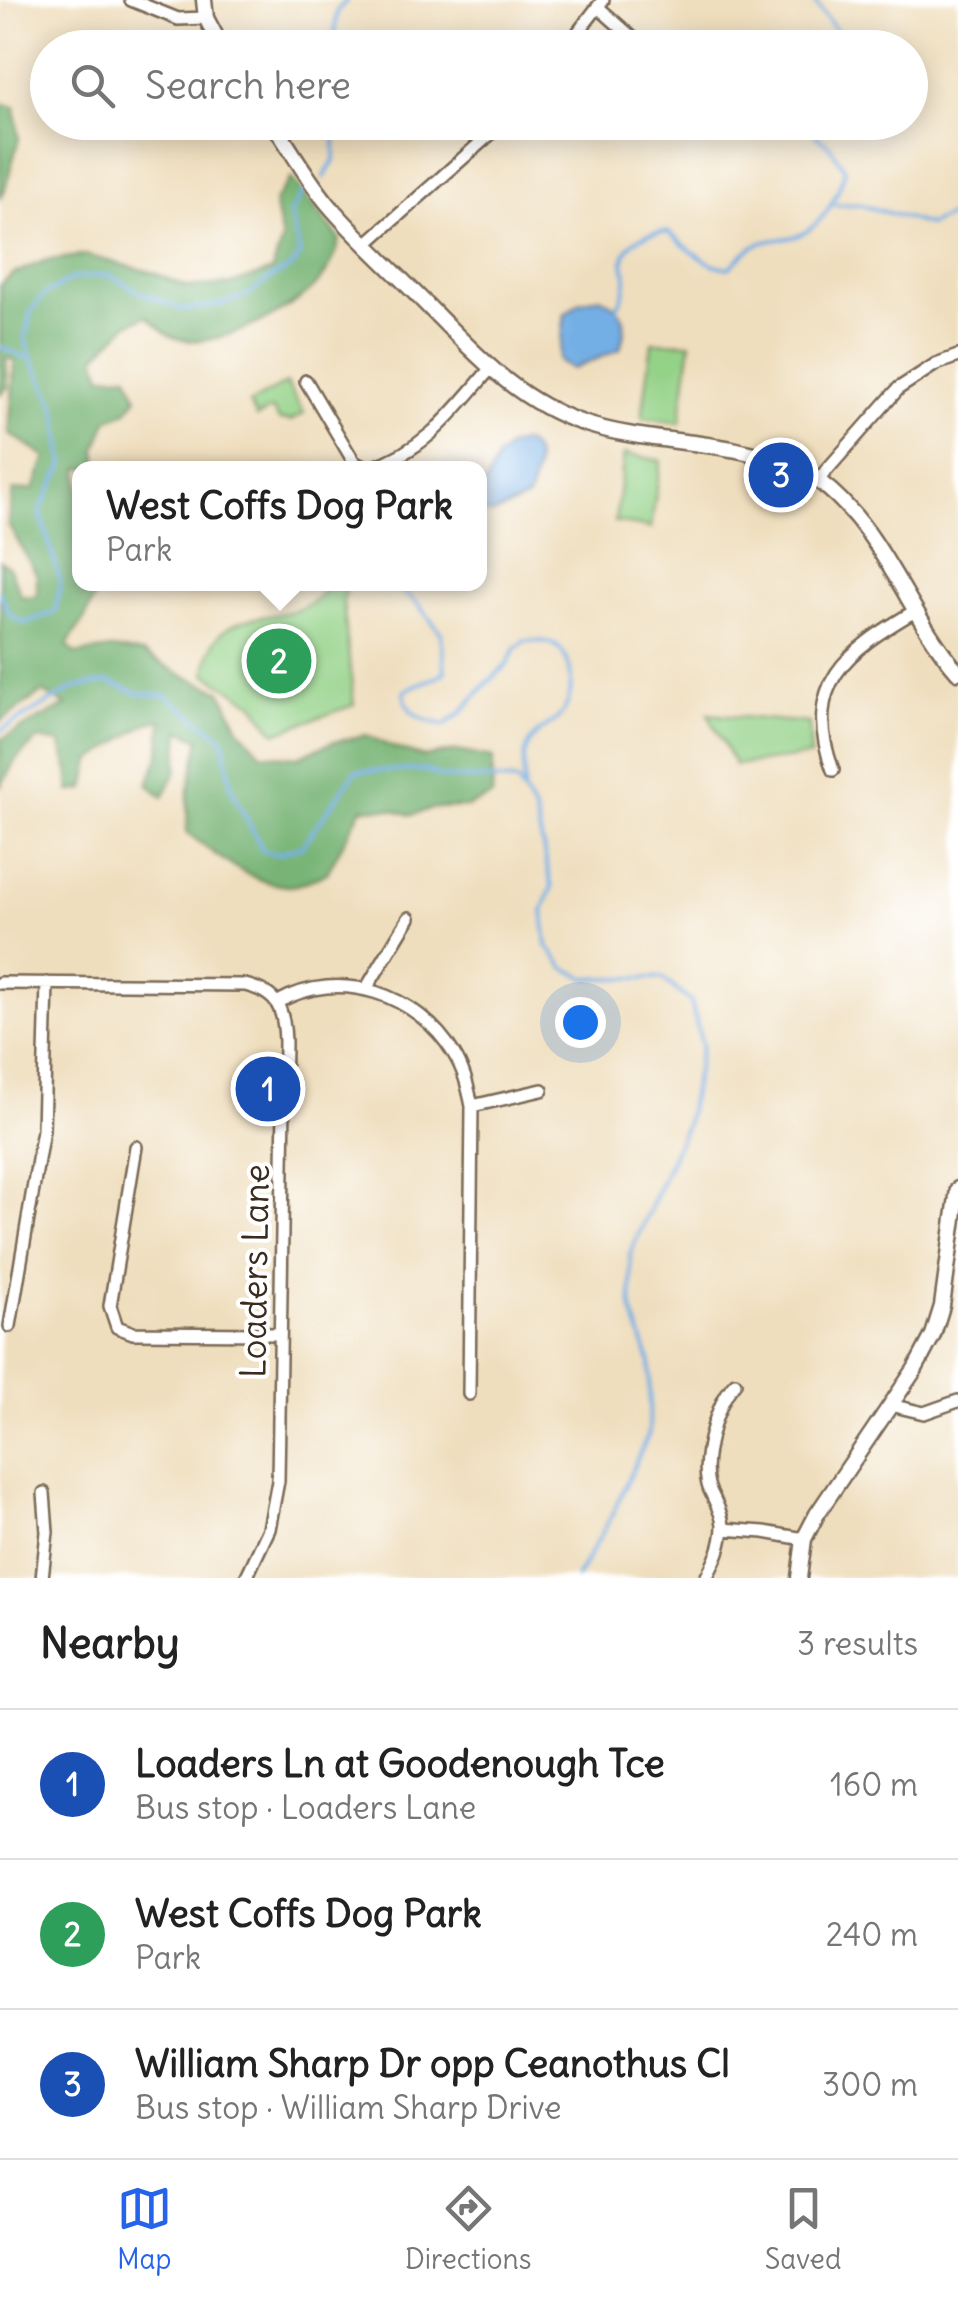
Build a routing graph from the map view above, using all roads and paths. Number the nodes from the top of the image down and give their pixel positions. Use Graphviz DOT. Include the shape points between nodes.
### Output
graph roads {
  1 [pos="132,0"];
  2 [pos="204,0"];
  3 [pos="600,4"];
  4 [pos="206,18"];
  5 [pos="212,30"];
  6 [pos="580,30"];
  7 [pos="626,30"];
  8 [pos="285,140"];
  9 [pos="484,140"];
  10 [pos="366,244"];
  11 [pos="958,356"];
  12 [pos="490,369"];
  13 [pos="306,381"];
  14 [pos="353,461"];
  15 [pos="391,461"];
  16 [pos="818,480"];
  17 [pos="915,611"];
  18 [pos="958,672"];
  19 [pos="833,770"];
  20 [pos="409,918"];
  21 [pos="0,983"];
  22 [pos="46,983"];
  23 [pos="366,988"];
  24 [pos="278,1002"];
  25 [pos="542,1090"];
  26 [pos="472,1106"];
  27 [pos="136,1147"];
  28 [pos="958,1189"];
  29 [pos="10,1326"];
  30 [pos="280,1334"];
  31 [pos="735,1382"];
  32 [pos="469,1394"];
  33 [pos="958,1401"];
  34 [pos="890,1405"];
  35 [pos="44,1493"];
  36 [pos="723,1530"];
  37 [pos="804,1539"];
  38 [pos="42,1578"];
  39 [pos="246,1578"];
  40 [pos="706,1578"];
  41 [pos="799,1578"];
  1 -- 4 [label="street" via="178,19"];
  2 -- 4 [label="street"];
  3 -- 6 [label="street"];
  3 -- 7 [label="street"];
  4 -- 5 [label="street"];
  8 -- 10 [label="street"];
  9 -- 10 [label="street"];
  10 -- 12 [label="street"];
  11 -- 16 [label="street" via="899,388"];
  12 -- 15 [label="street" via="438,430"];
  12 -- 16 [label="street" via="531,400 586,424 752,452"];
  13 -- 14 [label="street"];
  16 -- 17 [label="street" via="862,526"];
  17 -- 18 [label="street"];
  17 -- 19 [label="street" via="850,654 836,675 822,720"];
  20 -- 23 [label="street"];
  21 -- 22 [label="street"];
  22 -- 24 [label="street" via="246,985"];
  22 -- 29 [label="street" via="43,1130"];
  23 -- 24 [label="street" via="307,988"];
  23 -- 26 [label="street" via="411,1009 436,1030 464,1074"];
  24 -- 30 [label="street, Loaders Lane" via="285,1042"];
  25 -- 26 [label="street"];
  26 -- 32 [label="street"];
  27 -- 30 [label="street" via="110,1306 117,1327 132,1333"];
  28 -- 34 [label="street" via="933,1336"];
  30 -- 39 [label="street, Loaders Lane" via="278,1481 270,1529"];
  31 -- 36 [label="street" via="721,1404 706,1472"];
  33 -- 34 [label="street" via="924,1413"];
  34 -- 37 [label="street"];
  35 -- 38 [label="street"];
  36 -- 37 [label="street"];
  36 -- 40 [label="street"];
  37 -- 41 [label="street"];
}
